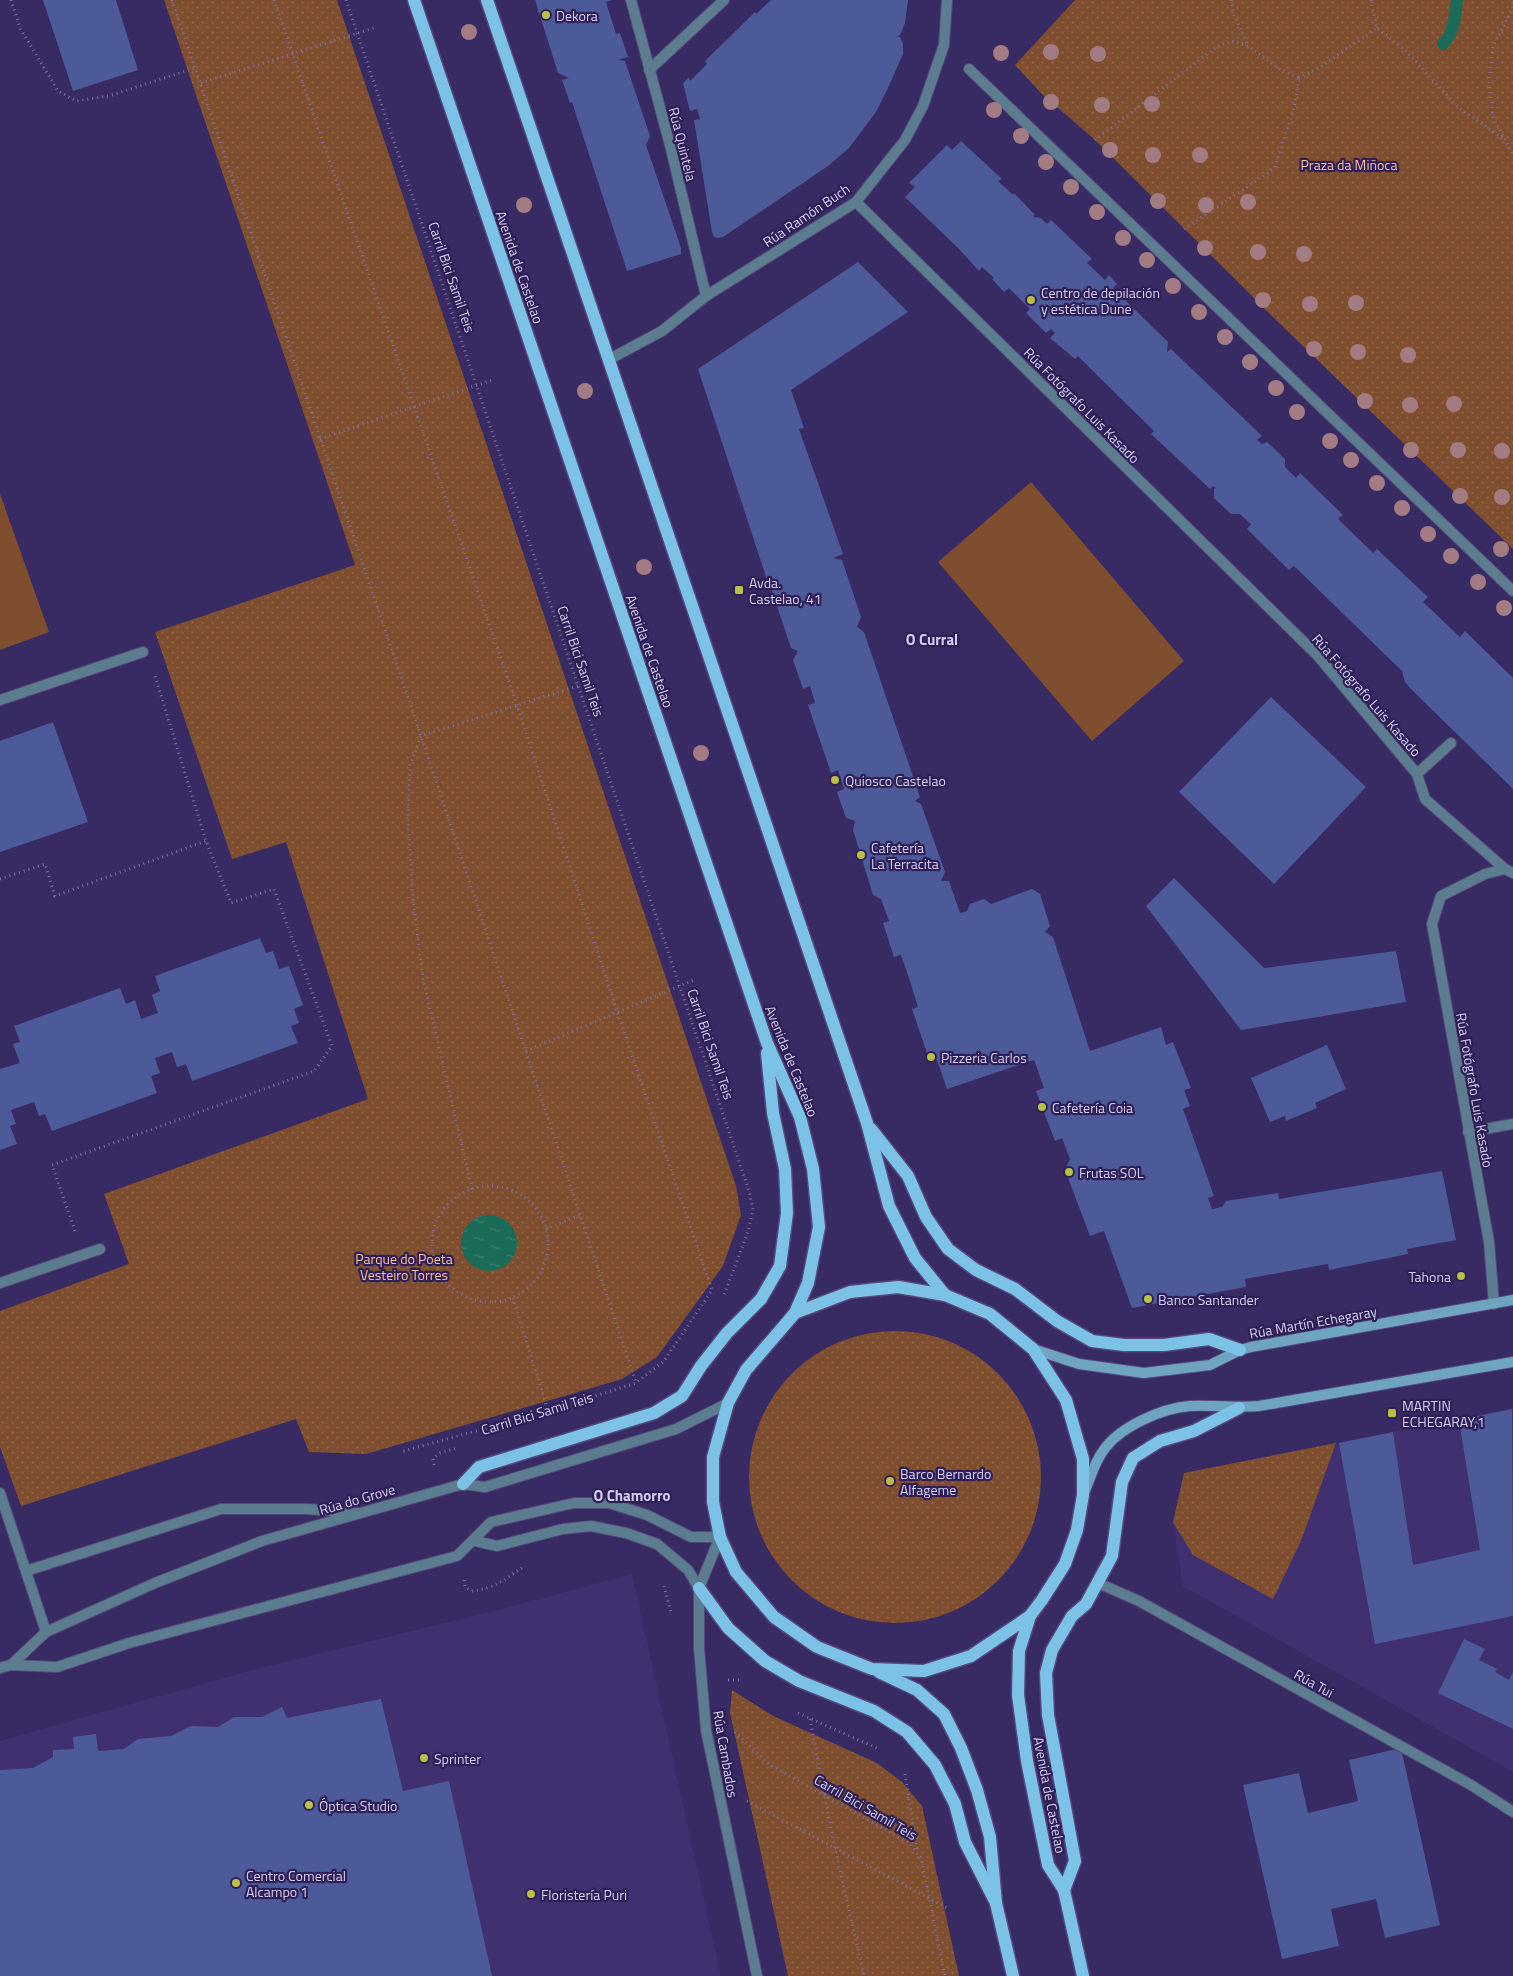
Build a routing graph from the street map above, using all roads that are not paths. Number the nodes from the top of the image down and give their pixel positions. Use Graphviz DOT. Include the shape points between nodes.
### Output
graph roads {
  1 [pos="414,0"];
  2 [pos="486,0"];
  3 [pos="631,0"];
  4 [pos="724,0"];
  5 [pos="947,0"];
  6 [pos="649,70"];
  7 [pos="969,70"];
  8 [pos="856,202"];
  9 [pos="706,296"];
  10 [pos="608,360"];
  11 [pos="1513,591"];
  12 [pos="143,652"];
  13 [pos="0,700"];
  14 [pos="1451,743"];
  15 [pos="1417,774"];
  16 [pos="1509,871"];
  17 [pos="766,1043"];
  18 [pos="867,1123"];
  19 [pos="1513,1124"];
  20 [pos="1468,1132"];
  21 [pos="100,1248"];
  22 [pos="0,1283"];
  23 [pos="945,1295"];
  24 [pos="1513,1300"];
  25 [pos="1494,1304"];
  26 [pos="795,1313"];
  27 [pos="1032,1349"];
  28 [pos="1240,1350"];
  29 [pos="1513,1362"];
  30 [pos="728,1403"];
  31 [pos="1239,1408"];
  32 [pos="463,1484"];
  33 [pos="0,1493"];
  34 [pos="1083,1495"];
  35 [pos="357,1513"];
  36 [pos="720,1537"];
  37 [pos="474,1540"];
  38 [pos="26,1571"];
  39 [pos="1098,1583"];
  40 [pos="699,1588"];
  41 [pos="1030,1616"];
  42 [pos="46,1632"];
  43 [pos="11,1665"];
  44 [pos="0,1668"];
  45 [pos="872,1669"];
  46 [pos="1513,1812"];
  47 [pos="1064,1890"];
  48 [pos="996,1902"];
  49 [pos="757,1976"];
  50 [pos="1013,1976"];
  51 [pos="1083,1976"];
  1 -- 17 [label="main road, Avenida de Castelao"];
  2 -- 10 [label="main road"];
  3 -- 6 [label="street, Rúa Quintela"];
  4 -- 6 [label="street"];
  5 -- 8 [label="street, Rúa Ramón Buch" via="944,45 923,106 905,140"];
  6 -- 9 [label="street, Rúa Quintela"];
  7 -- 11 [label="street"];
  8 -- 9 [label="street, Rúa Ramón Buch"];
  8 -- 15 [label="street, Rúa Fotógrafo Luis Kasado" via="1318,656"];
  9 -- 10 [label="street, Rúa Ramón Buch" via="662,331"];
  10 -- 18 [label="main road"];
  12 -- 13 [label="street"];
  14 -- 15 [label="street"];
  15 -- 16 [label="street, Rúa Fotógrafo Luis Kasado" via="1425,799"];
  16 -- 20 [label="street, Rúa Fotógrafo Luis Kasado" via="1485,874 1441,896 1432,924"];
  17 -- 26 [label="main road, Avenida de Castelao" via="800,1117 814,1169 819,1227 808,1283"];
  17 -- 32 [label="main road" via="773,1113 785,1169 787,1212 780,1266 761,1299 728,1333 682,1396 654,1413 479,1466"];
  18 -- 23 [label="main road" via="890,1206 915,1258"];
  18 -- 28 [label="main road" via="908,1176 926,1216 948,1249 976,1270 1016,1288 1057,1321 1092,1341 1144,1345 1209,1339"];
  19 -- 20 [label="street"];
  20 -- 25 [label="street, Rúa Fotógrafo Luis Kasado" via="1488,1242"];
  21 -- 22 [label="street"];
  23 -- 26 [label="main road" via="898,1287 850,1292"];
  23 -- 27 [label="main road" via="990,1314"];
  24 -- 25 [label="main road, Rúa Martín Echegaray"];
  25 -- 28 [label="main road, Rúa Martín Echegaray"];
  26 -- 30 [label="main road" via="746,1370"];
  27 -- 28 [label="main road, Rúa Martín Echegaray" via="1079,1364 1144,1373 1210,1365"];
  27 -- 34 [label="main road" via="1066,1400 1083,1459"];
  29 -- 31 [label="main road"];
  30 -- 32 [label="street, Rúa do Grove" via="676,1429 503,1482 485,1487"];
  30 -- 36 [label="main road" via="713,1457 713,1502"];
  31 -- 34 [label="main road" via="1189,1406 1154,1414 1125,1430 1103,1451"];
  31 -- 39 [label="main road" via="1194,1431 1160,1441 1134,1458 1122,1482 1112,1556"];
  32 -- 35 [label="street, Rúa do Grove"];
  33 -- 38 [label="street"];
  34 -- 41 [label="main road" via="1077,1530 1065,1564"];
  35 -- 38 [label="street" via="221,1509"];
  35 -- 42 [label="street, Rúa do Grove" via="262,1541 155,1583"];
  36 -- 37 [label="street" via="691,1537 647,1515 610,1504 574,1503 491,1522"];
  36 -- 40 [label="street, Rúa Cambados"];
  36 -- 45 [label="main road" via="736,1572 774,1617 817,1648"];
  37 -- 40 [label="street" via="497,1546 563,1528 591,1526 626,1533 657,1544 688,1570"];
  37 -- 43 [label="street, Rúa do Grove" via="458,1556 129,1643 57,1667"];
  38 -- 42 [label="street"];
  39 -- 46 [label="street, Rúa Tui" via="1139,1601 1471,1785"];
  39 -- 47 [label="main road" via="1086,1604 1072,1616 1052,1650 1046,1673 1048,1715 1075,1860"];
  40 -- 48 [label="main road" via="728,1628 765,1662 799,1681 874,1711 907,1732 935,1765 955,1804 965,1842"];
  40 -- 49 [label="street, Rúa Cambados" via="699,1648 706,1730"];
  41 -- 45 [label="main road" via="971,1656 924,1671"];
  41 -- 47 [label="main road, Avenida de Castelao" via="1019,1651 1018,1695 1027,1761 1048,1865"];
  42 -- 43 [label="street, Rúa do Grove"];
  43 -- 44 [label="street, Rúa do Grove"];
  45 -- 48 [label="main road" via="918,1690 944,1714 977,1790 990,1838"];
  47 -- 51 [label="main road, Avenida de Castelao"];
  48 -- 50 [label="main road"];
}
